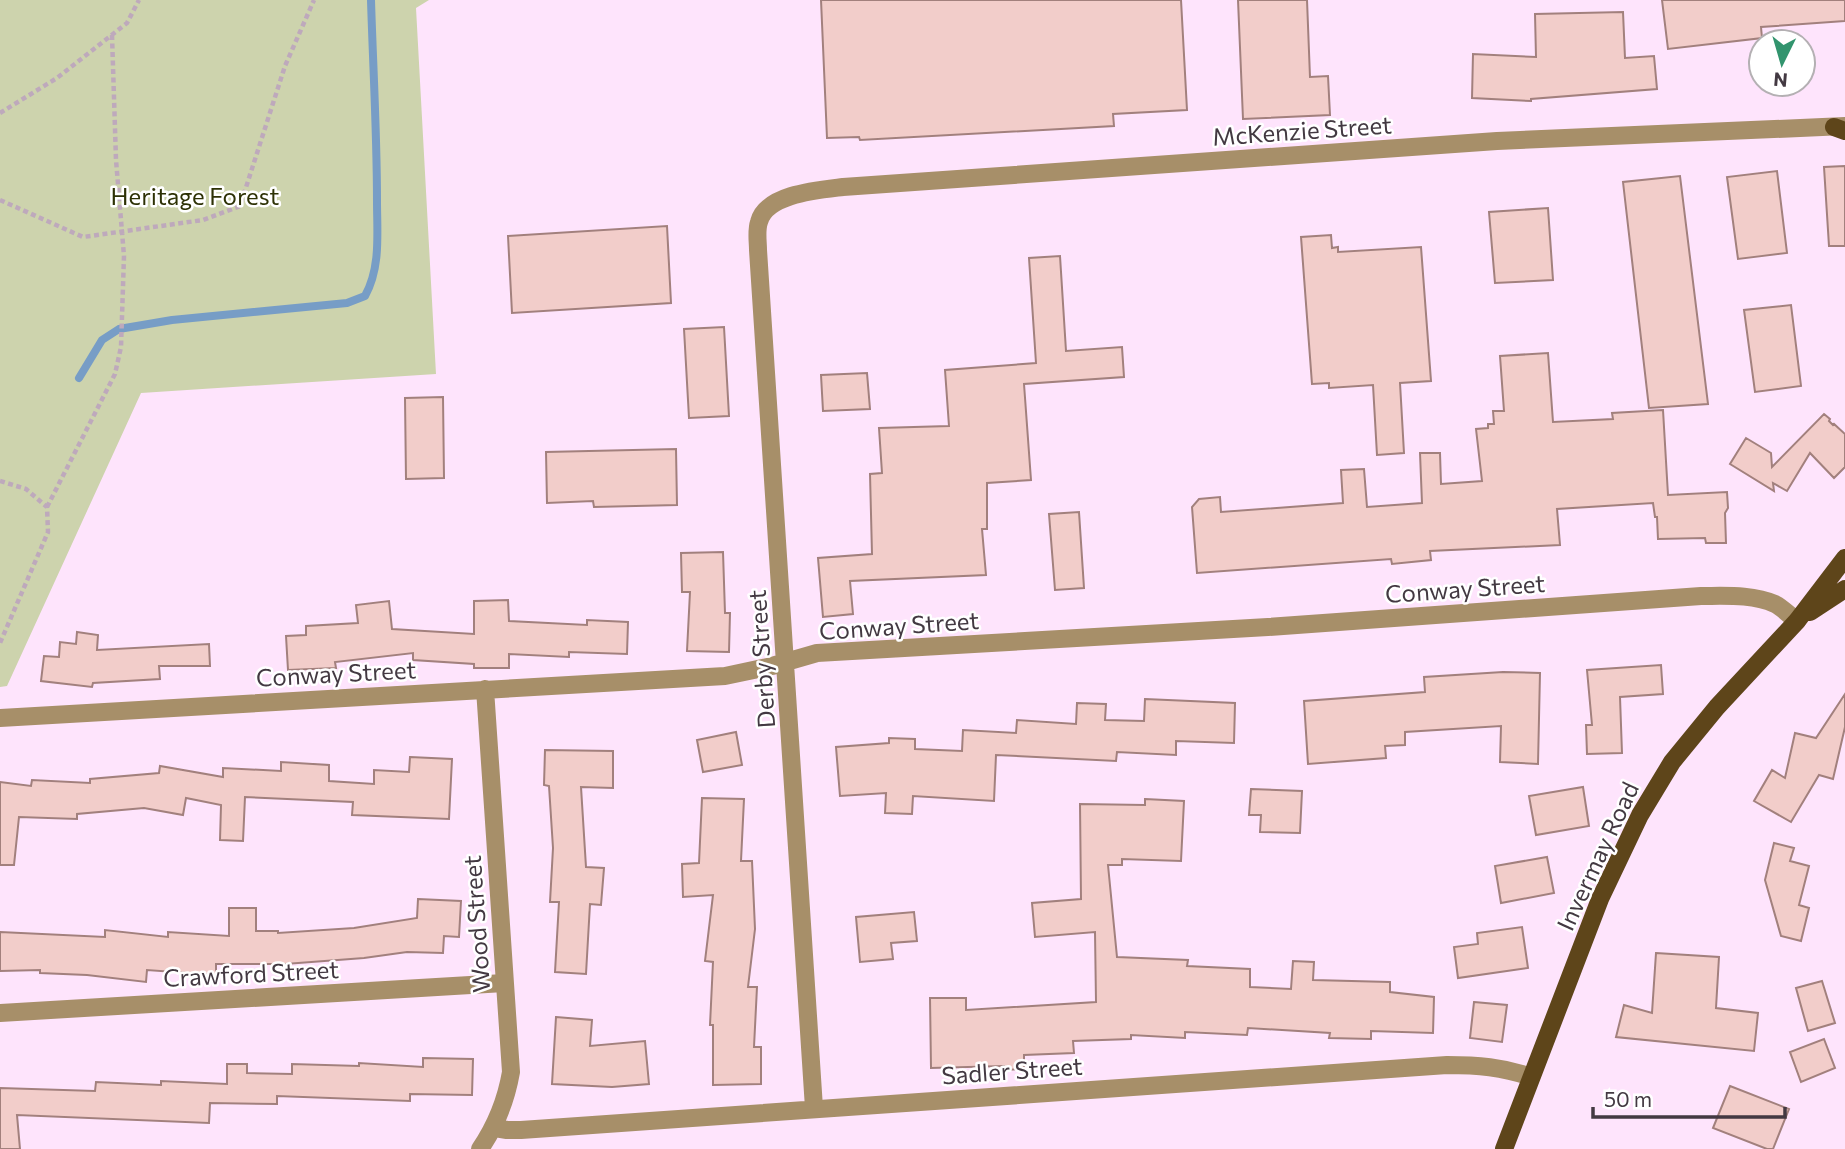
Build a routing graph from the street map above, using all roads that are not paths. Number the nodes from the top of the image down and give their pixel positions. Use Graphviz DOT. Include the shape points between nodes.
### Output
graph roads {
  1 [pos="1841,128"];
  2 [pos="766,209"];
  3 [pos="1845,558"];
  4 [pos="1845,589"];
  5 [pos="1797,621"];
  6 [pos="786,662"];
  7 [pos="485,689"];
  8 [pos="0,718"];
  9 [pos="504,983"];
  10 [pos="0,1013"];
  11 [pos="1531,1077"];
  12 [pos="814,1108"];
  13 [pos="495,1128"];
  14 [pos="480,1149"];
  15 [pos="1504,1149"];
  1 -- 2 [label="street, McKenzie Street" via="1497,141 842,187 804,192"];
  2 -- 6 [label="street, Derby Street" via="759,221 758,250"];
  3 -- 5 [label="main road, Invermay Road"];
  4 -- 5 [label="main road, Invermay Road"];
  5 -- 6 [label="street, Conway Street" via="1769,602 1701,596 817,653"];
  5 -- 11 [label="main road, Invermay Road" via="1672,762 1640,815 1600,899"];
  6 -- 7 [label="street, Conway Street" via="725,676"];
  6 -- 12 [label="street, Derby Street"];
  7 -- 8 [label="street, Conway Street"];
  7 -- 9 [label="street, Wood Street"];
  9 -- 10 [label="street, Crawford Street"];
  9 -- 13 [label="street, Wood Street" via="511,1072"];
  11 -- 12 [label="street, Sadler Street" via="1506,1068 1447,1065"];
  11 -- 15 [label="main road, Invermay Road"];
  12 -- 13 [label="street, Sadler Street"];
  13 -- 14 [label="street, Wood Street"];
}
